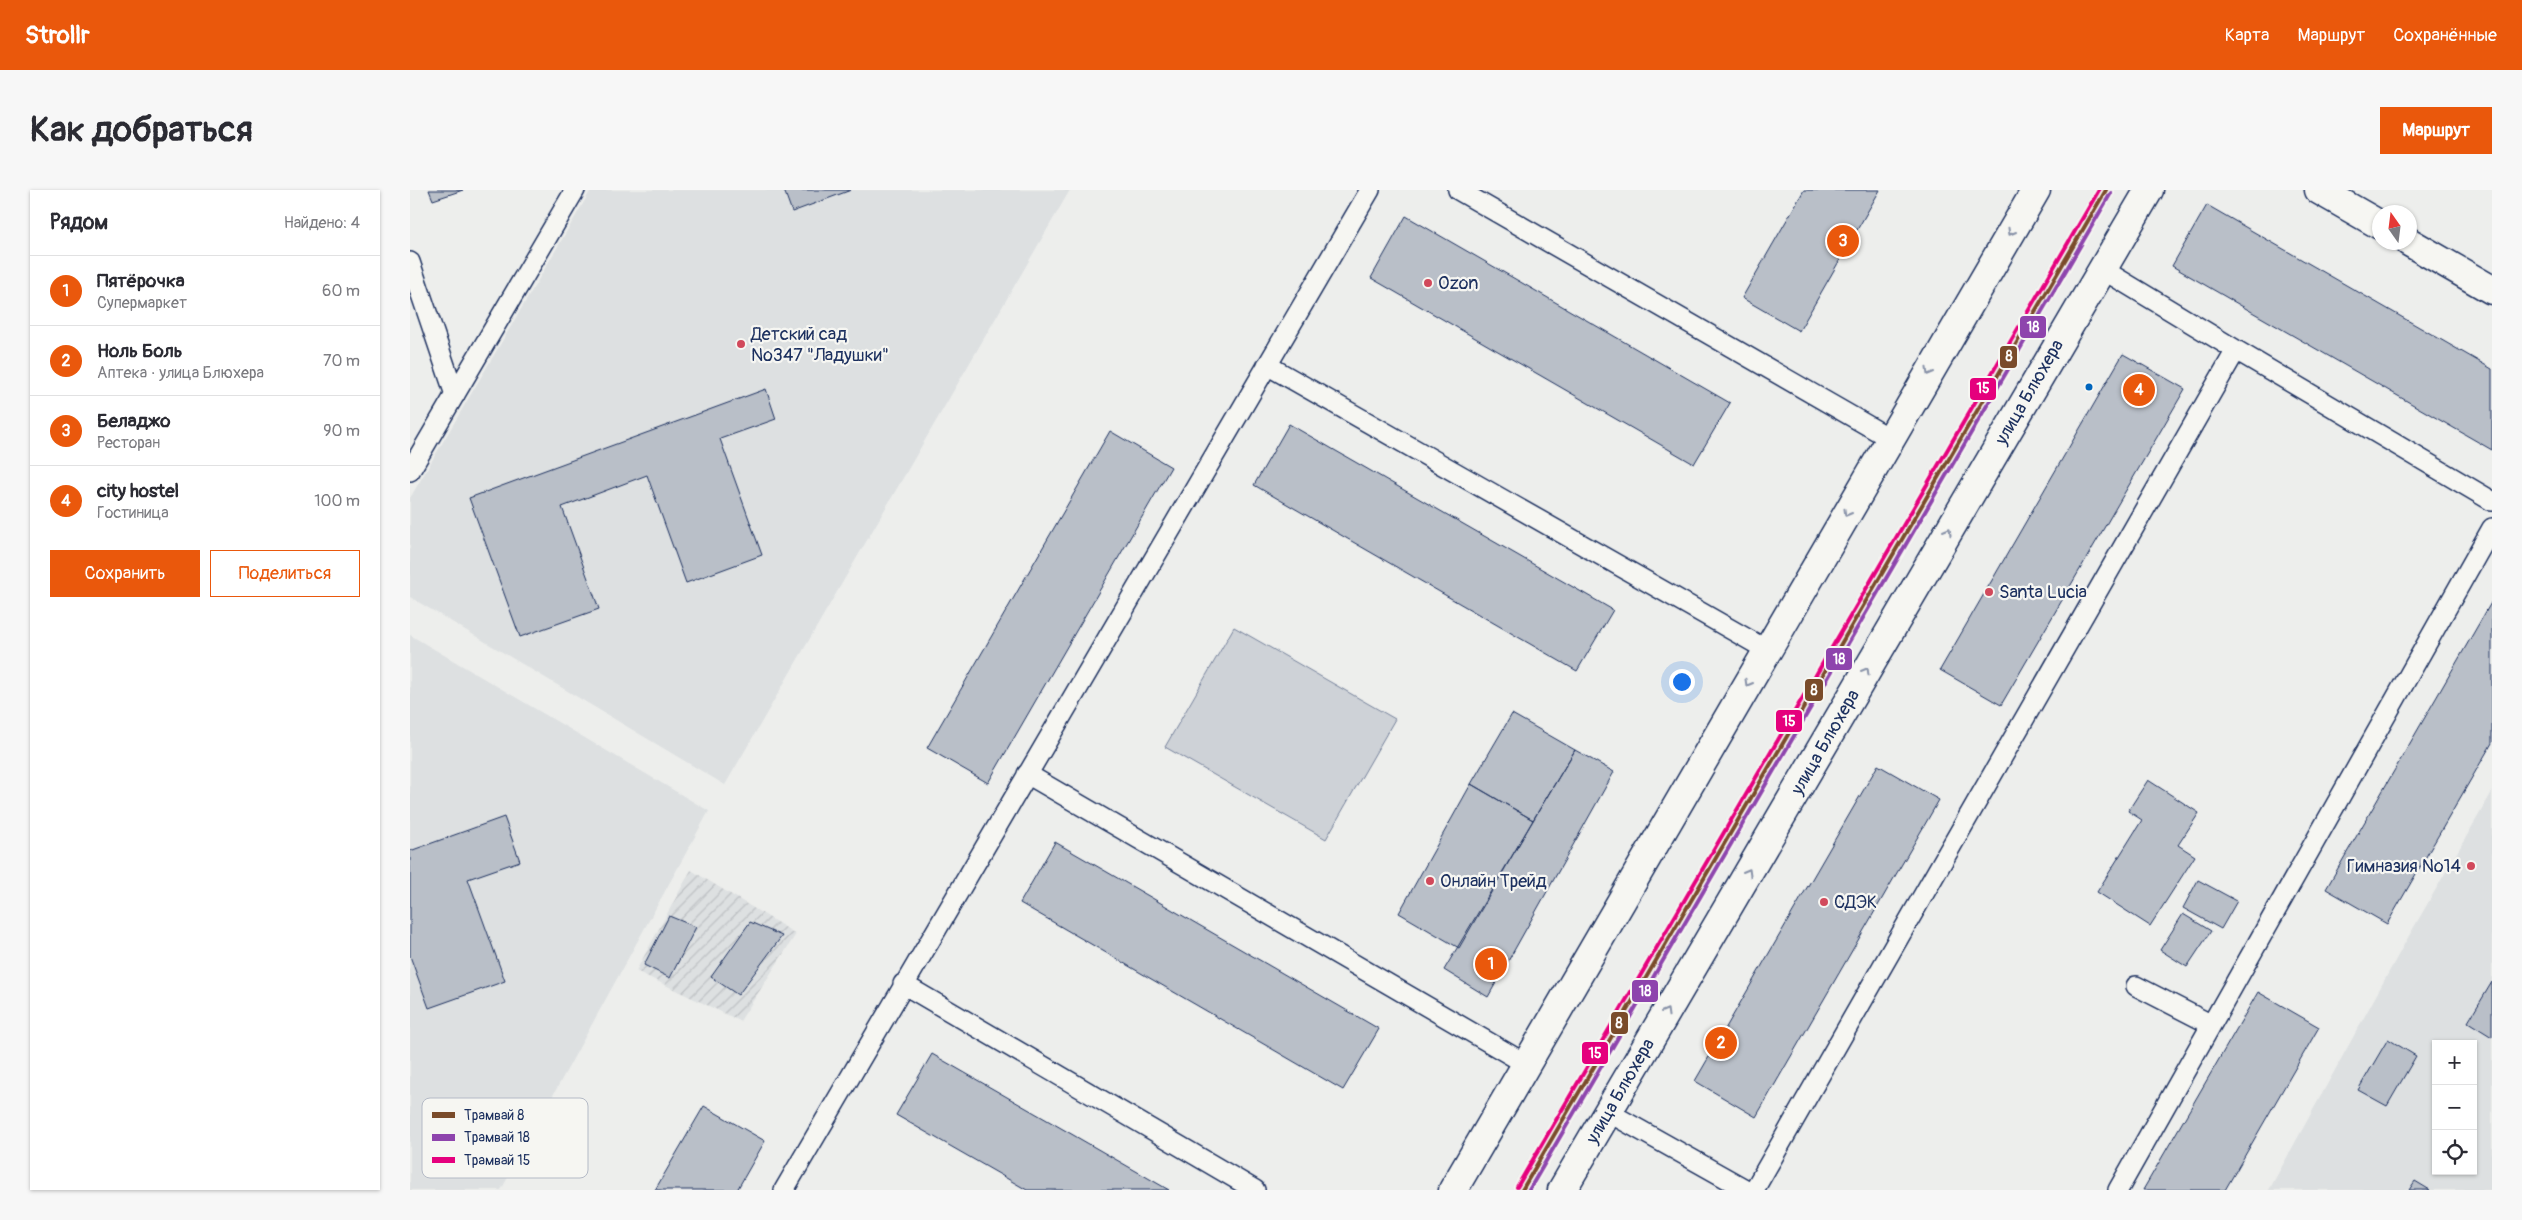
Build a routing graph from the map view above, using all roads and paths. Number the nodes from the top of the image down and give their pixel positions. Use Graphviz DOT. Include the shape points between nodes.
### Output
graph roads {
  1 [pos="576,190"];
  2 [pos="1370,190"];
  3 [pos="1458,190"];
  4 [pos="2036,190"];
  5 [pos="2149,190"];
  6 [pos="2319,190"];
  7 [pos="2372,220"];
  8 [pos="2417,246"];
  9 [pos="410,262"];
  10 [pos="2102,269"];
  11 [pos="2492,290"];
  12 [pos="2236,350"];
  13 [pos="1267,365"];
  14 [pos="455,395"];
  15 [pos="1890,439"];
  16 [pos="410,471"];
  17 [pos="2492,501"];
  18 [pos="2492,528"];
  19 [pos="1767,650"];
  20 [pos="1027,774"];
  21 [pos="903,984"];
  22 [pos="2136,986"];
  23 [pos="2210,1024"];
  24 [pos="1526,1064"];
  25 [pos="1608,1112"];
  26 [pos="784,1190"];
  27 [pos="1255,1190"];
  28 [pos="1453,1190"];
  29 [pos="1562,1190"];
  30 [pos="1748,1190"];
  31 [pos="1754,1190"];
  32 [pos="2118,1190"];
  1 -- 14 [label="lane"];
  2 -- 13 [label="lane"];
  3 -- 15 [label="lane"];
  4 -- 15 [label="street, one-way"];
  5 -- 10 [label="street, улица Блюхера"];
  6 -- 7 [label="street"];
  8 -- 11 [label="street"];
  9 -- 14 [label="lane"];
  10 -- 12 [label="lane"];
  25 -- 10 [label="street, улица Блюхера, one-way"];
  12 -- 17 [label="lane"];
  12 -- 31 [label="lane"];
  13 -- 19 [label="lane"];
  13 -- 20 [label="lane"];
  14 -- 16 [label="lane"];
  15 -- 19 [label="street, one-way"];
  18 -- 23 [label="lane"];
  19 -- 24 [label="street, one-way"];
  20 -- 21 [label="lane"];
  20 -- 24 [label="lane"];
  21 -- 26 [label="lane"];
  21 -- 27 [label="lane"];
  22 -- 23 [label="lane"];
  23 -- 32 [label="lane"];
  24 -- 28 [label="street"];
  25 -- 29 [label="street, улица Блюхера"];
  25 -- 30 [label="lane"];
}
